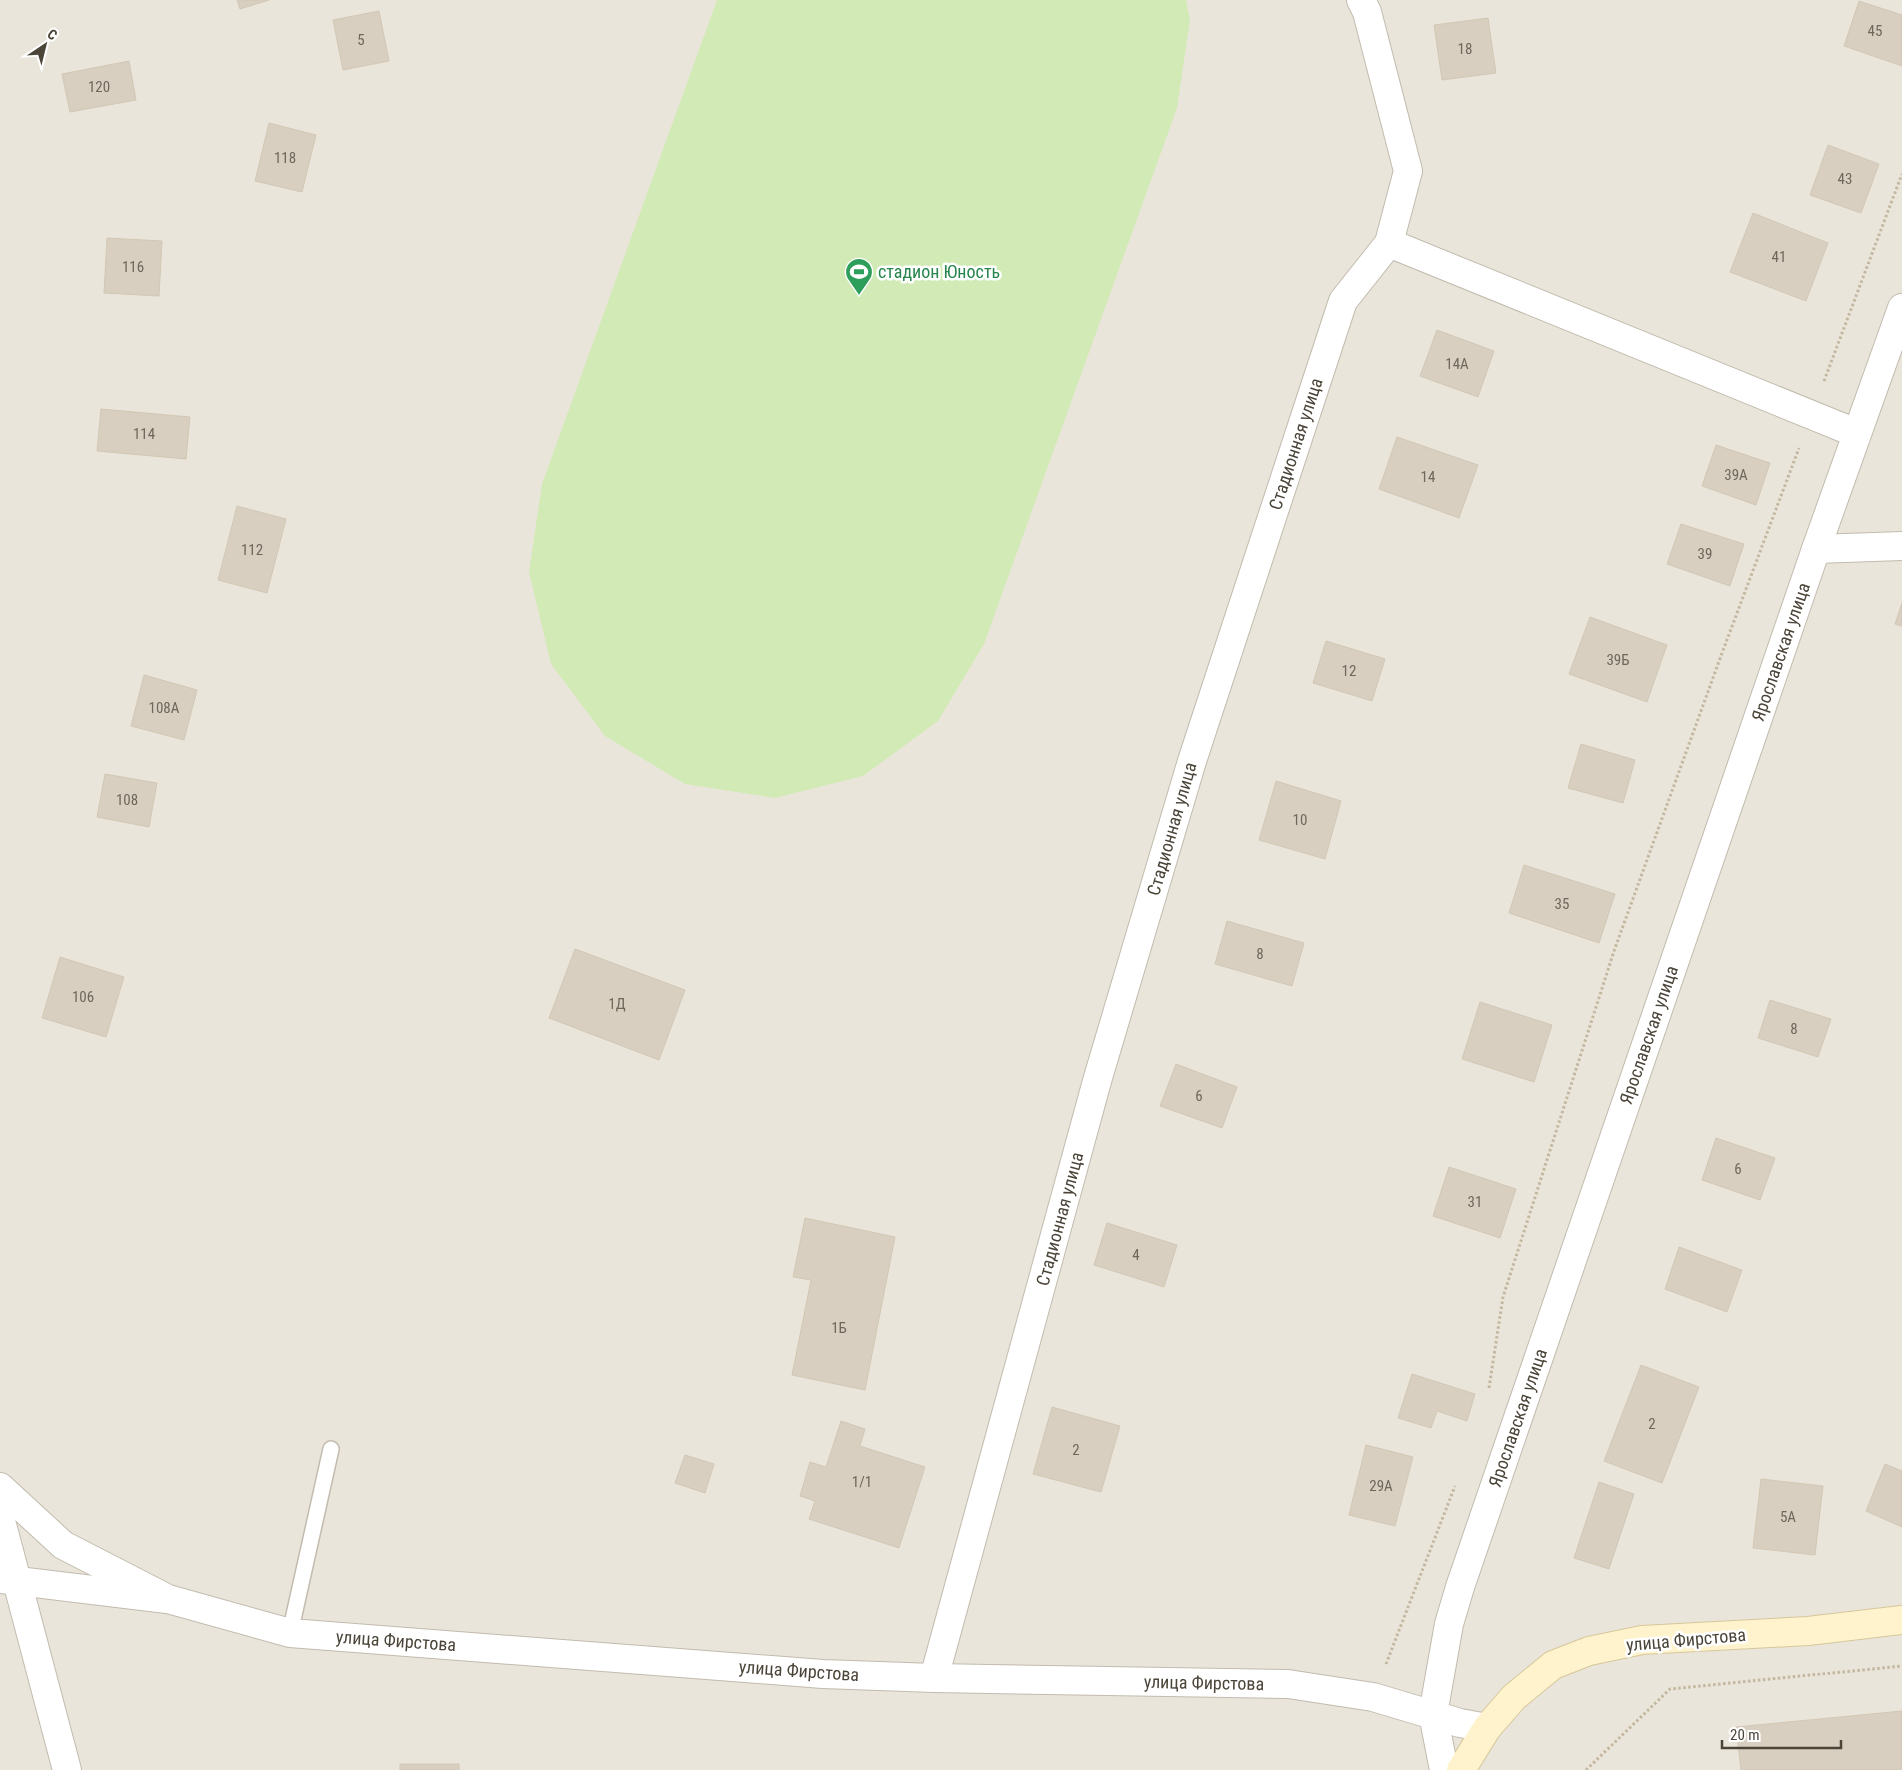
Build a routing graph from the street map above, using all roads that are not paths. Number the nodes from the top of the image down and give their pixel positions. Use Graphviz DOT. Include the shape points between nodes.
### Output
graph roads {
  1 [pos="1361,0"];
  2 [pos="1389,243"];
  3 [pos="1902,308"];
  4 [pos="1856,433"];
  5 [pos="1902,546"];
  6 [pos="1816,549"];
  7 [pos="331,1449"];
  8 [pos="0,1488"];
  9 [pos="0,1517"];
  10 [pos="9,1580"];
  11 [pos="168,1599"];
  12 [pos="1902,1620"];
  13 [pos="290,1633"];
  14 [pos="934,1678"];
  15 [pos="1433,1714"];
  16 [pos="1487,1728"];
  17 [pos="67,1770"];
  18 [pos="1444,1770"];
  19 [pos="1461,1770"];
  1 -- 2 [label="street, Стадионная улица" via="1367,12 1408,171"];
  2 -- 4 [label="street"];
  2 -- 14 [label="street, Стадионная улица" via="1343,301 1192,761 1098,1081"];
  3 -- 4 [label="street, Ярославская улица"];
  4 -- 6 [label="street, Ярославская улица"];
  5 -- 6 [label="street"];
  6 -- 15 [label="street, Ярославская улица" via="1460,1586"];
  7 -- 13 [label="lane"];
  8 -- 11 [label="street" via="63,1545"];
  9 -- 10 [label="street"];
  10 -- 11 [label="street"];
  10 -- 17 [label="street"];
  11 -- 13 [label="street, улица Фирстова"];
  12 -- 16 [label="main road, улица Фирстова" via="1808,1631 1642,1640 1589,1651 1554,1666 1514,1697"];
  13 -- 14 [label="street, улица Фирстова" via="823,1674"];
  14 -- 15 [label="street, улица Фирстова" via="1288,1684 1373,1697"];
  15 -- 16 [label="street, улица Фирстова"];
  15 -- 18 [label="street, Ярославская улица"];
  16 -- 19 [label="main road, улица Фирстова"];
}
